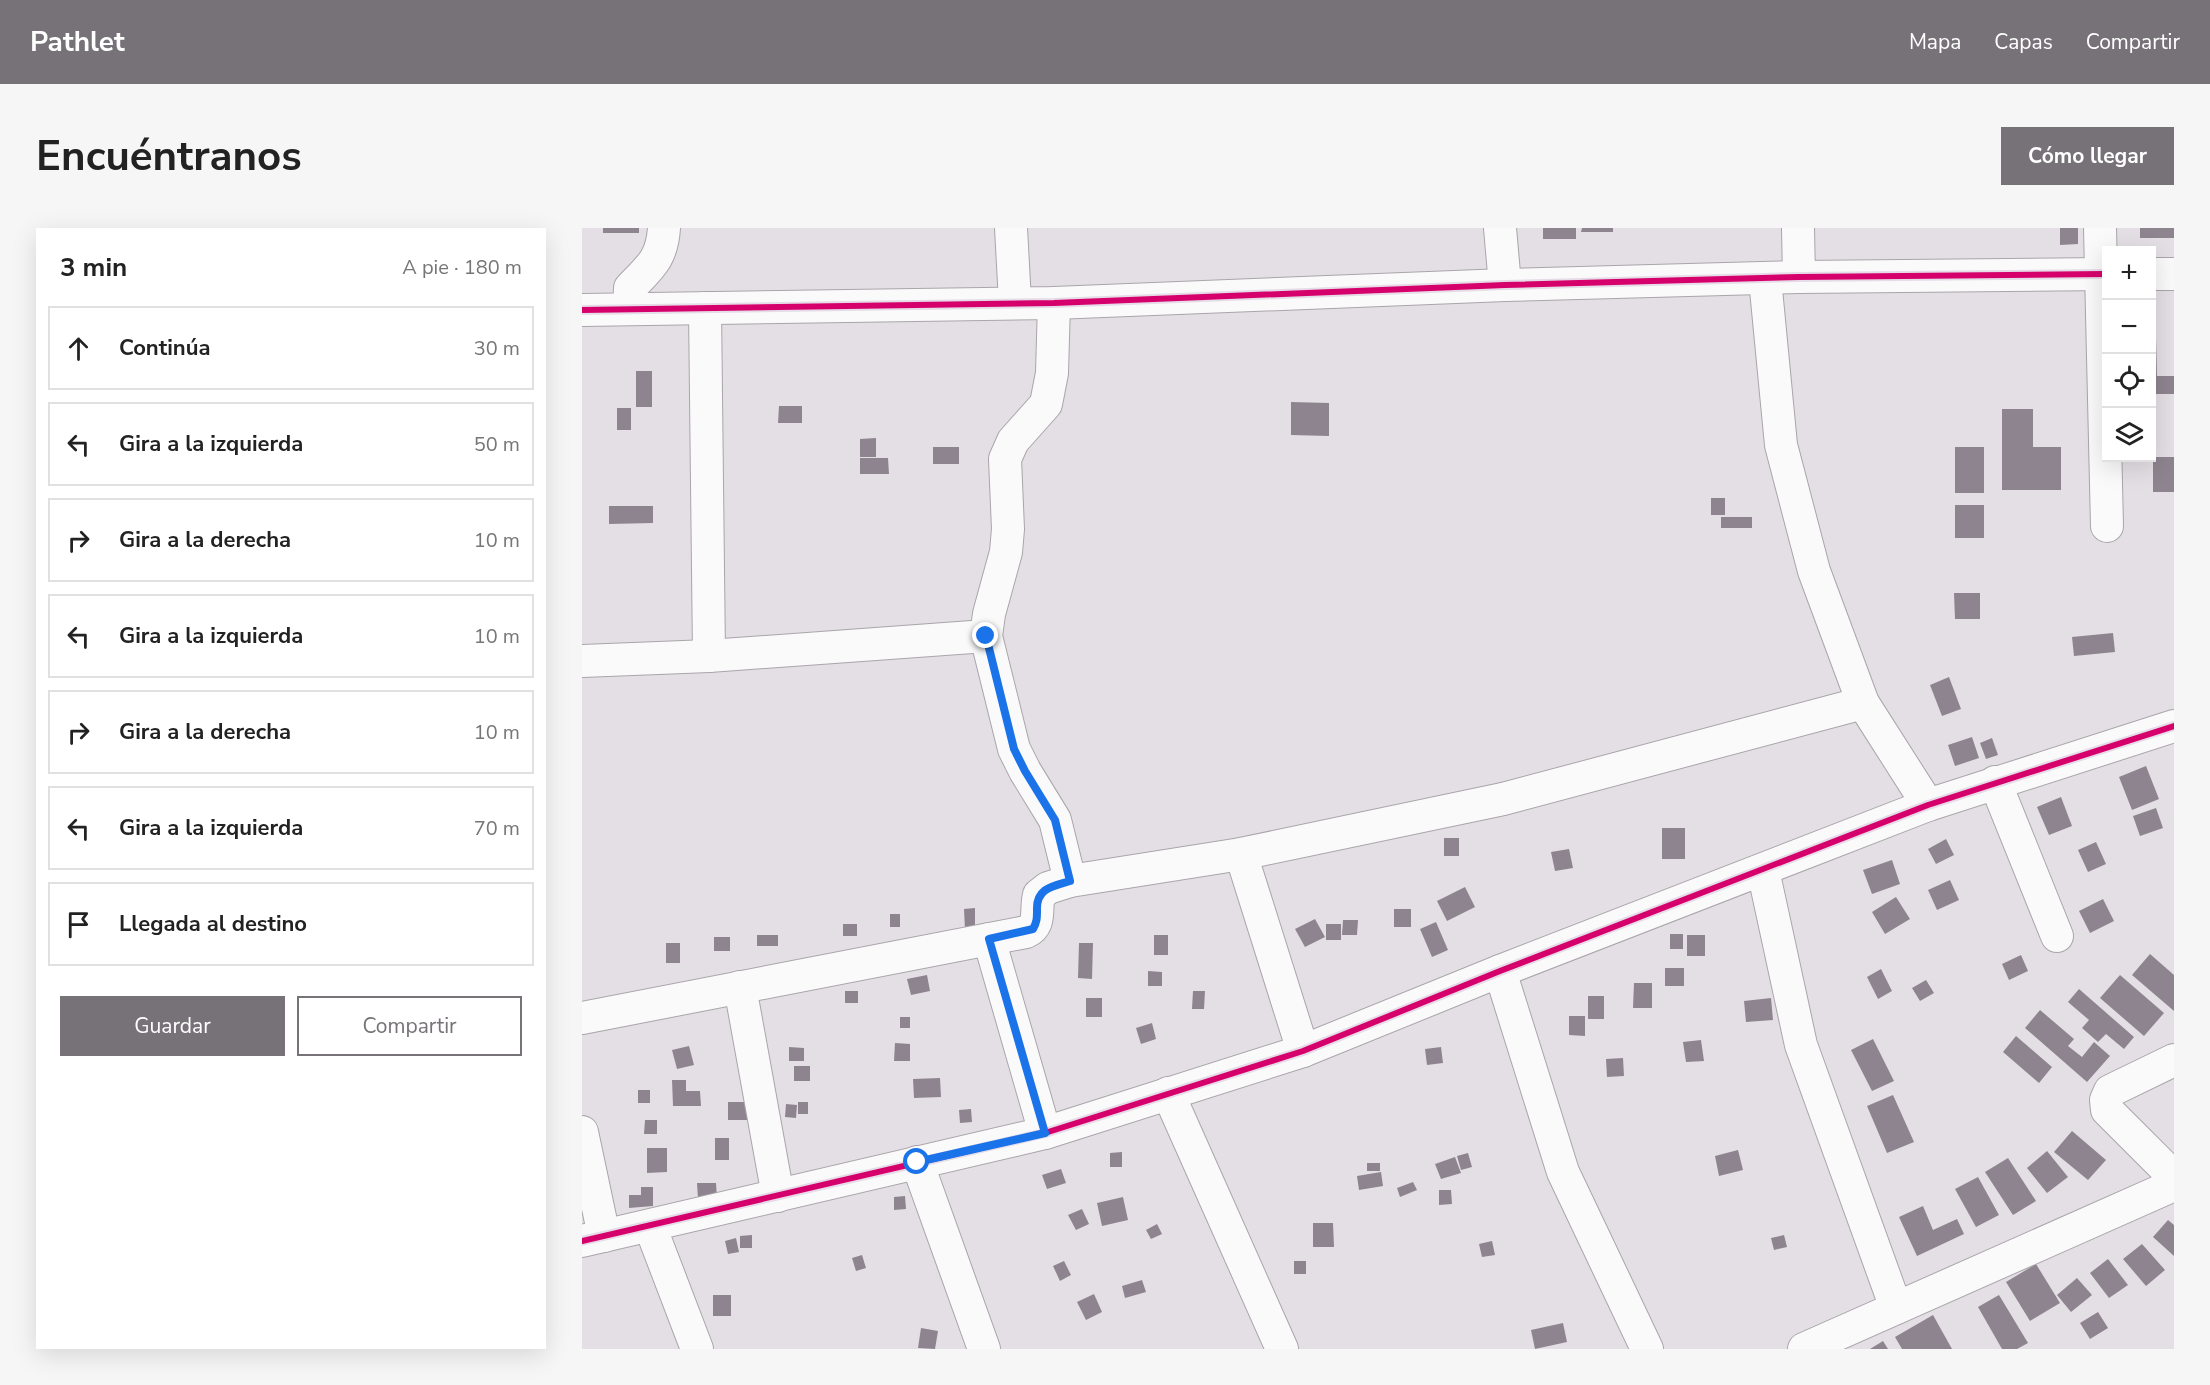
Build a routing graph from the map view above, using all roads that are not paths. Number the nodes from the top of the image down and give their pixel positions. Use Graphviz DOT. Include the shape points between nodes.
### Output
graph roads {
  1 [pos="664,228"];
  2 [pos="1011,228"];
  3 [pos="1500,228"];
  4 [pos="1798,228"];
  5 [pos="2100,228"];
  6 [pos="2102,251"];
  7 [pos="2102,274"];
  8 [pos="2156,274"];
  9 [pos="2174,274"];
  10 [pos="1799,277"];
  11 [pos="1765,279"];
  12 [pos="1505,285"];
  13 [pos="2104,300"];
  14 [pos="1015,302"];
  15 [pos="1054,303"];
  16 [pos="705,308"];
  17 [pos="629,309"];
  18 [pos="582,310"];
  19 [pos="2107,526"];
  20 [pos="986,636"];
  21 [pos="709,656"];
  22 [pos="582,661"];
  23 [pos="1863,703"];
  24 [pos="2174,726"];
  25 [pos="1995,782"];
  26 [pos="1928,805"];
  27 [pos="1241,854"];
  28 [pos="1763,870"];
  29 [pos="1070,881"];
  30 [pos="2057,936"];
  31 [pos="989,939"];
  32 [pos="1500,971"];
  33 [pos="740,987"];
  34 [pos="582,1018"];
  35 [pos="1303,1051"];
  36 [pos="2174,1060"];
  37 [pos="1168,1093"];
  38 [pos="582,1132"];
  39 [pos="1045,1133"];
  40 [pos="917,1162"];
  41 [pos="2174,1176"];
  42 [pos="2174,1185"];
  43 [pos="778,1196"];
  44 [pos="650,1226"];
  45 [pos="593,1238"];
  46 [pos="1896,1308"];
  47 [pos="697,1349"];
  48 [pos="984,1349"];
  49 [pos="1281,1349"];
  50 [pos="1647,1349"];
  51 [pos="1804,1349"];
  1 -- 17 [label="street" via="659,254 650,271 630,288"];
  2 -- 14 [label="street"];
  3 -- 12 [label="street"];
  4 -- 10 [label="street"];
  5 -- 6 [label="street"];
  7 -- 10 [label="street"];
  8 -- 9 [label="street"];
  10 -- 11 [label="street"];
  11 -- 12 [label="street"];
  11 -- 23 [label="street" via="1781,445 1814,572"];
  12 -- 15 [label="street"];
  13 -- 19 [label="street"];
  14 -- 15 [label="street"];
  14 -- 16 [label="street"];
  15 -- 20 [label="street" via="1052,373 1046,404 1013,441 1005,459 1006,552"];
  16 -- 17 [label="street"];
  16 -- 21 [label="street"];
  17 -- 18 [label="street"];
  20 -- 21 [label="street"];
  20 -- 29 [label="street" via="1014,749 1055,820"];
  21 -- 22 [label="street"];
  23 -- 26 [label="street"];
  23 -- 27 [label="street" via="1503,800"];
  24 -- 25 [label="street"];
  25 -- 26 [label="street"];
  25 -- 30 [label="street"];
  26 -- 28 [label="street"];
  27 -- 29 [label="street"];
  27 -- 35 [label="street"];
  28 -- 32 [label="street"];
  28 -- 46 [label="street" via="1801,1045"];
  29 -- 31 [label="street" via="1039,895 1033,929"];
  31 -- 33 [label="street"];
  31 -- 39 [label="street"];
  32 -- 35 [label="street"];
  32 -- 50 [label="street" via="1563,1172"];
  33 -- 34 [label="street"];
  33 -- 43 [label="street"];
  35 -- 37 [label="street"];
  36 -- 41 [label="street" via="2110,1091 2106,1100 2107,1110"];
  37 -- 39 [label="street"];
  37 -- 49 [label="street"];
  38 -- 45 [label="street"];
  39 -- 40 [label="street"];
  40 -- 43 [label="street"];
  40 -- 48 [label="street"];
  42 -- 46 [label="street"];
  43 -- 44 [label="street"];
  44 -- 45 [label="street"];
  44 -- 47 [label="street"];
  46 -- 51 [label="street"];
}
